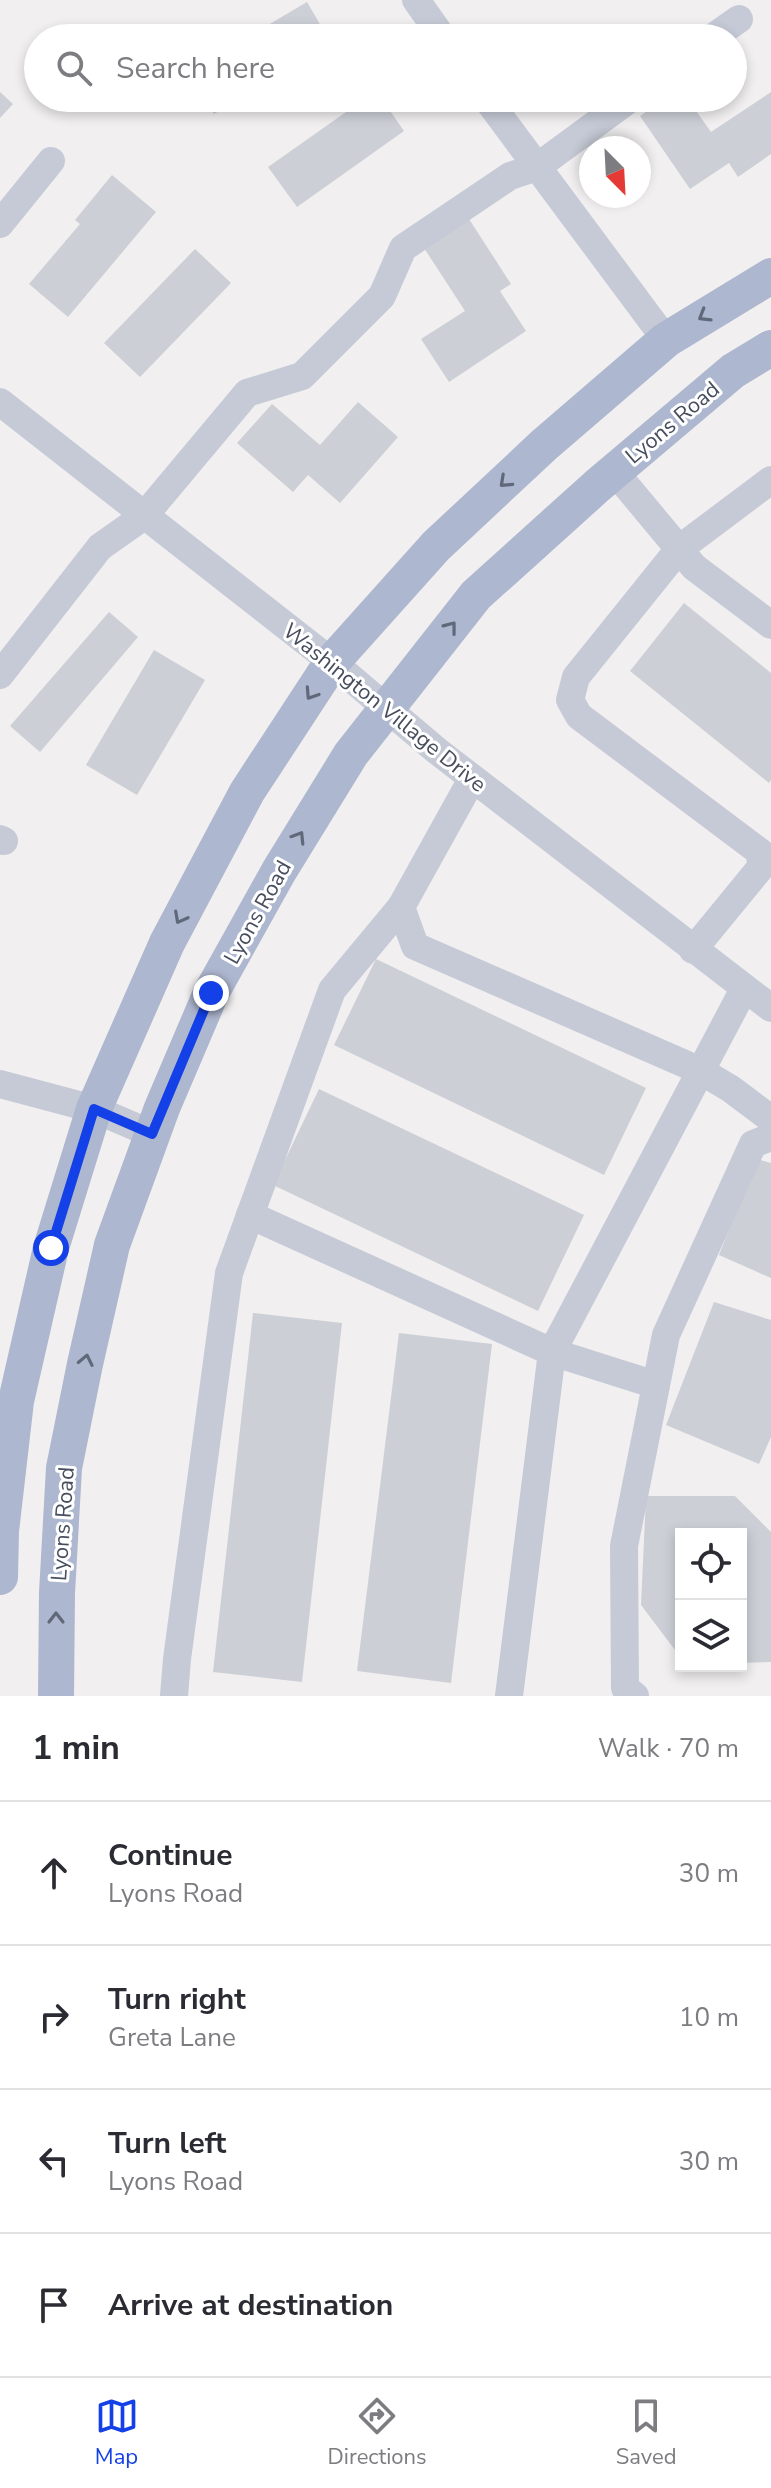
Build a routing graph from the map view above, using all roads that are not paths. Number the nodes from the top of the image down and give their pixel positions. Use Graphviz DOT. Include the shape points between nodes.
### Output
graph roads {
  1 [pos="416,0"];
  2 [pos="739,19"];
  3 [pos="433,24"];
  4 [pos="732,24"];
  5 [pos="496,112"];
  6 [pos="612,112"];
  7 [pos="51,161"];
  8 [pos="537,167"];
  9 [pos="0,224"];
  10 [pos="771,276"];
  11 [pos="666,340"];
  12 [pos="771,348"];
  13 [pos="0,402"];
  14 [pos="614,471"];
  15 [pos="771,480"];
  16 [pos="144,516"];
  17 [pos="679,549"];
  18 [pos="771,625"];
  19 [pos="332,662"];
  20 [pos="0,675"];
  21 [pos="387,709"];
  22 [pos="472,779"];
  23 [pos="766,861"];
  24 [pos="401,907"];
  25 [pos="693,950"];
  26 [pos="744,989"];
  27 [pos="771,1008"];
  28 [pos="701,1071"];
  29 [pos="0,1084"];
  30 [pos="94,1109"];
  31 [pos="771,1119"];
  32 [pos="152,1134"];
  33 [pos="771,1137"];
  34 [pos="250,1215"];
  35 [pos="552,1352"];
  36 [pos="656,1385"];
  37 [pos="0,1577"];
  38 [pos="627,1693"];
  39 [pos="508,1695"];
  40 [pos="56,1696"];
  41 [pos="174,1696"];
  1 -- 3 [label="street"];
  2 -- 4 [label="street"];
  5 -- 8 [label="street"];
  6 -- 8 [label="street"];
  7 -- 9 [label="street"];
  8 -- 11 [label="street"];
  8 -- 16 [label="street" via="510,176 403,248 382,296 302,376 247,393"];
  10 -- 11 [label="main road, one-way"];
  11 -- 19 [label="main road, one-way" via="436,546"];
  12 -- 14 [label="main road, Lyons Road" via="733,371"];
  13 -- 16 [label="street, Washington Village Drive"];
  14 -- 17 [label="street"];
  21 -- 14 [label="main road, Lyons Road, one-way" via="476,595"];
  15 -- 17 [label="street"];
  16 -- 19 [label="street, Washington Village Drive"];
  16 -- 20 [label="street" via="100,547"];
  17 -- 18 [label="street" via="694,567"];
  17 -- 23 [label="street" via="576,677 570,700 579,716"];
  19 -- 21 [label="street, Washington Village Drive"];
  19 -- 30 [label="main road, one-way" via="240,806 167,943"];
  21 -- 22 [label="street, Washington Village Drive"];
  32 -- 21 [label="main road, Lyons Road, one-way" via="211,993 351,754"];
  22 -- 24 [label="street"];
  22 -- 25 [label="street, Washington Village Drive"];
  23 -- 25 [label="street"];
  24 -- 28 [label="street" via="415,946"];
  24 -- 34 [label="street" via="332,990"];
  25 -- 26 [label="street, Washington Village Drive"];
  26 -- 27 [label="street, Washington Village Drive"];
  26 -- 28 [label="street"];
  28 -- 31 [label="street"];
  28 -- 35 [label="street"];
  29 -- 30 [label="street"];
  30 -- 32 [label="street"];
  30 -- 37 [label="main road" via="51,1248 16,1401"];
  40 -- 32 [label="main road, Lyons Road, one-way" via="64,1468 112,1245"];
  33 -- 36 [label="street" via="753,1144 666,1335"];
  34 -- 35 [label="street"];
  34 -- 41 [label="street" via="229,1273"];
  35 -- 36 [label="street"];
  35 -- 39 [label="street"];
  36 -- 38 [label="street" via="624,1546"];
}
